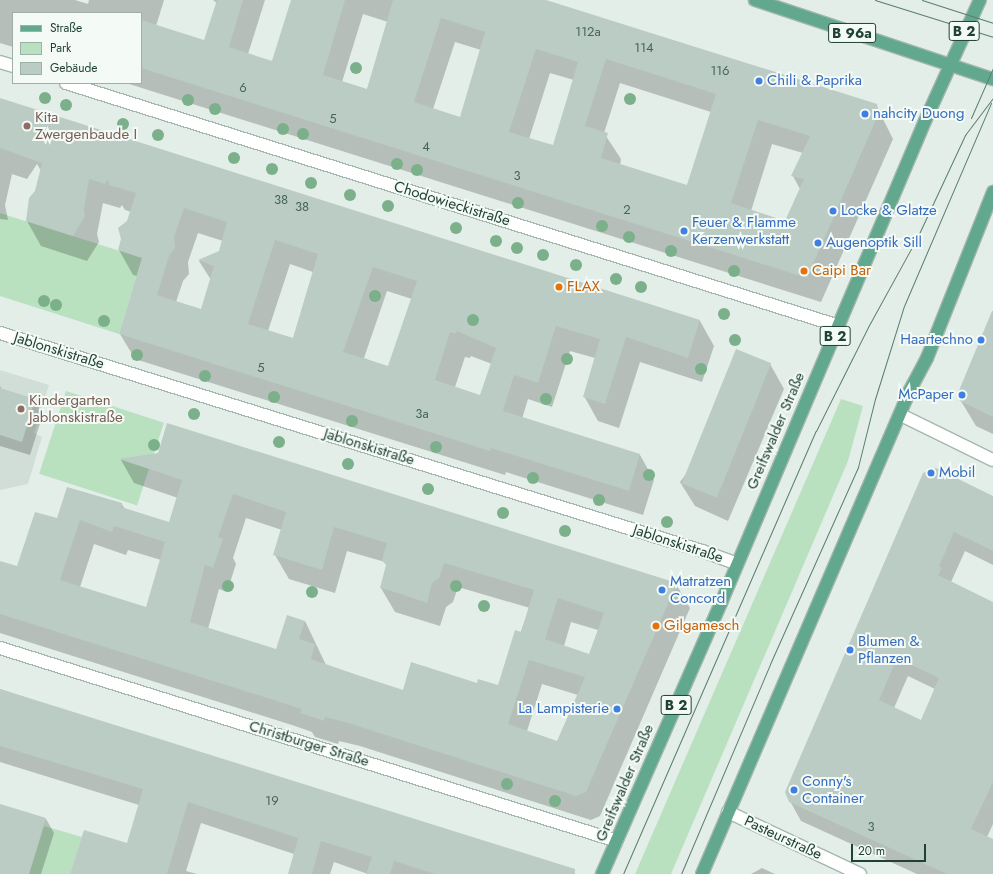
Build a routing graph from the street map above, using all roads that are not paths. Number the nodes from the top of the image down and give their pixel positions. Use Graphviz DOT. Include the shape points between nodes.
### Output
graph roads {
  1 [pos="754,0"];
  2 [pos="980,0"];
  3 [pos="0,62"];
  4 [pos="951,63"];
  5 [pos="12,66"];
  6 [pos="993,79"];
  7 [pos="69,84"];
  8 [pos="993,192"];
  9 [pos="839,326"];
  10 [pos="0,333"];
  11 [pos="901,414"];
  12 [pos="993,460"];
  13 [pos="737,564"];
  14 [pos="0,648"];
  15 [pos="728,812"];
  16 [pos="617,841"];
  17 [pos="602,874"];
  18 [pos="702,874"];
  19 [pos="860,874"];
  1 -- 4 [label="main road, B 96a" via="900,49"];
  2 -- 4 [label="main road, Greifswalder Straße / B 2"];
  3 -- 5 [label="street"];
  4 -- 6 [label="main road, B 96a"];
  4 -- 9 [label="main road, Greifswalder Straße / B 2"];
  7 -- 9 [label="street, Chodowieckistraße"];
  8 -- 11 [label="main road" via="927,358"];
  9 -- 13 [label="main road, Greifswalder Straße / B 2"];
  10 -- 13 [label="street, Jablonskistraße"];
  11 -- 12 [label="street"];
  11 -- 15 [label="main road"];
  13 -- 16 [label="main road, Greifswalder Straße / B 2"];
  14 -- 16 [label="street, Christburger Straße"];
  15 -- 18 [label="main road"];
  15 -- 19 [label="street, Pasteurstraße"];
  16 -- 17 [label="main road, Greifswalder Straße / B 2"];
}
